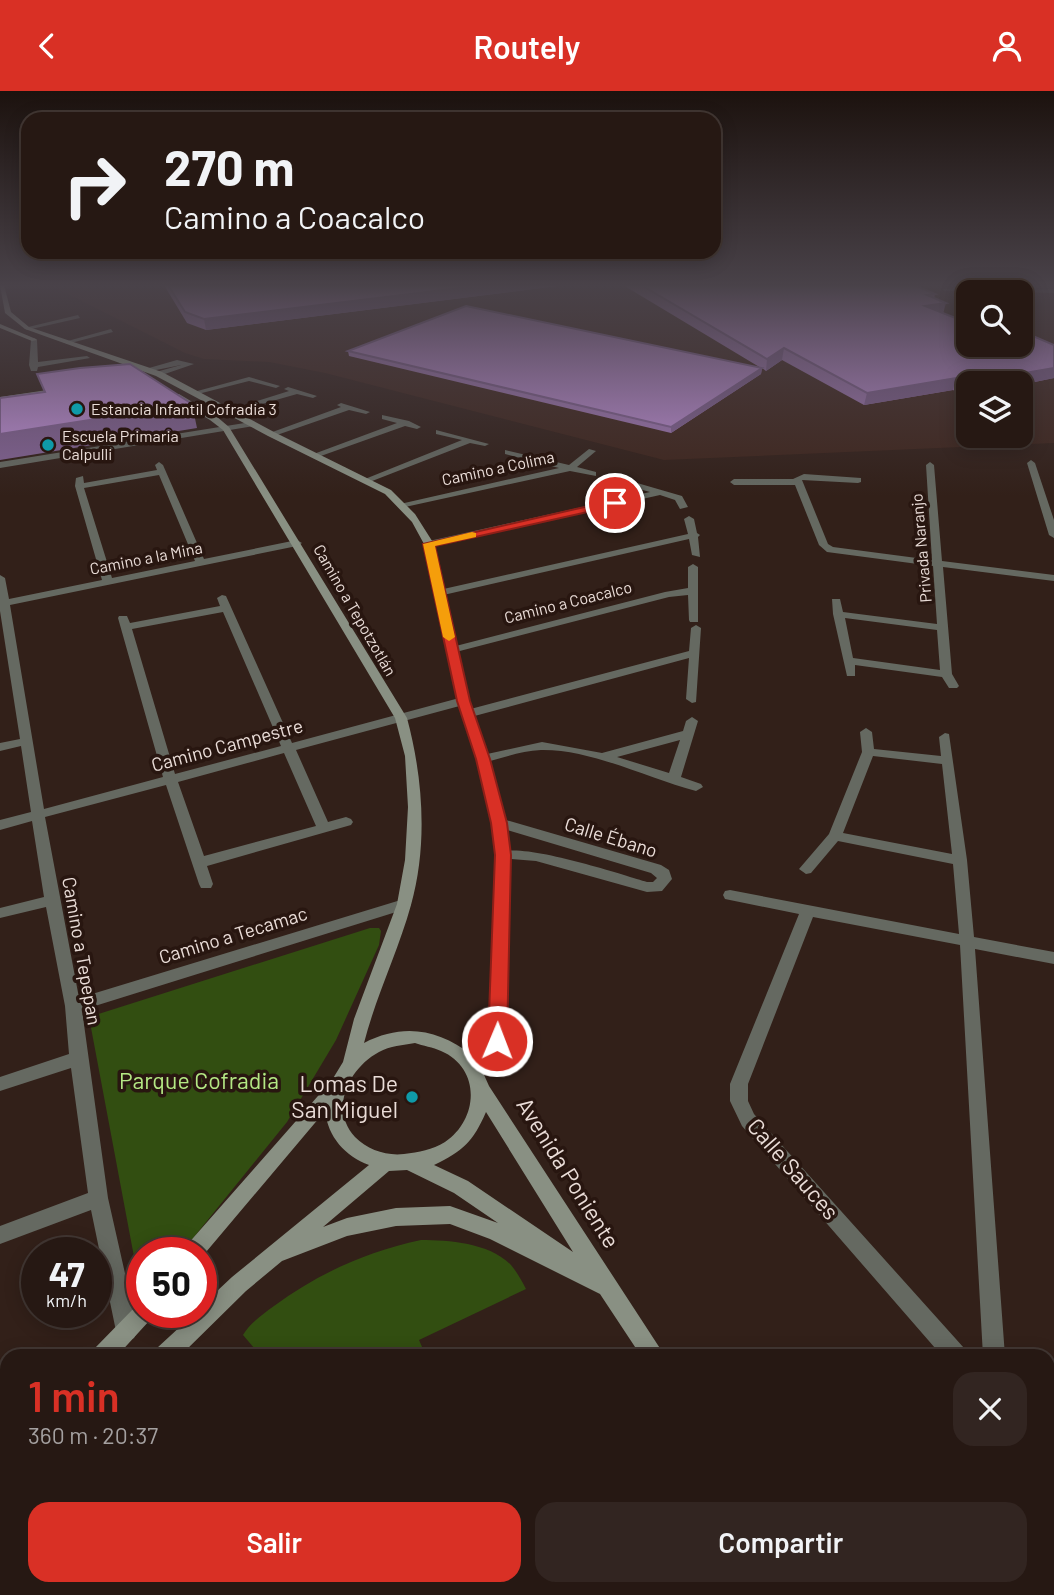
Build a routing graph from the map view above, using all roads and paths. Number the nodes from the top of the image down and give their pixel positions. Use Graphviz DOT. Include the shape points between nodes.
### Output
graph roads {
  1 [pos="33,355"];
  2 [pos="79,355"];
  3 [pos="97,355"];
  4 [pos="87,358"];
  5 [pos="140,374"];
  6 [pos="159,374"];
  7 [pos="276,386"];
  8 [pos="285,389"];
  9 [pos="295,392"];
  10 [pos="0,393"];
  11 [pos="194,393"];
  12 [pos="313,396"];
  13 [pos="0,399"];
  14 [pos="333,403"];
  15 [pos="349,408"];
  16 [pos="230,411"];
  17 [pos="366,412"];
  18 [pos="385,417"];
  19 [pos="406,423"];
  20 [pos="251,424"];
  21 [pos="417,426"];
  22 [pos="226,429"];
  23 [pos="439,432"];
  24 [pos="271,434"];
  25 [pos="470,440"];
  26 [pos="485,444"];
  27 [pos="592,451"];
  28 [pos="508,452"];
  29 [pos="315,455"];
  30 [pos="1031,463"];
  31 [pos="0,465"];
  32 [pos="930,465"];
  33 [pos="570,468"];
  34 [pos="593,474"];
  35 [pos="613,478"];
  36 [pos="858,479"];
  37 [pos="364,481"];
  38 [pos="796,481"];
  39 [pos="734,482"];
  40 [pos="664,492"];
  41 [pos="405,504"];
  42 [pos="683,507"];
  43 [pos="689,519"];
  44 [pos="695,535"];
  45 [pos="1054,535"];
  46 [pos="298,543"];
  47 [pos="429,544"];
  48 [pos="697,555"];
  49 [pos="201,563"];
  50 [pos="937,565"];
  51 [pos="694,567"];
  52 [pos="0,578"];
  53 [pos="1054,578"];
  54 [pos="108,582"];
  55 [pos="693,591"];
  56 [pos="439,593"];
  57 [pos="836,601"];
  58 [pos="2,603"];
  59 [pos="838,614"];
  60 [pos="944,628"];
  61 [pos="452,650"];
  62 [pos="695,653"];
  63 [pos="6,656"];
  64 [pos="849,661"];
  65 [pos="852,674"];
  66 [pos="946,674"];
  67 [pos="953,686"];
  68 [pos="692,699"];
  69 [pos="465,707"];
  70 [pos="401,718"];
  71 [pos="866,732"];
  72 [pos="945,737"];
  73 [pos="27,741"];
  74 [pos="0,747"];
  75 [pos="289,749"];
  76 [pos="868,752"];
  77 [pos="600,757"];
  78 [pos="483,759"];
  79 [pos="948,761"];
  80 [pos="172,779"];
  81 [pos="674,779"];
  82 [pos="696,787"];
  83 [pos="39,815"];
  84 [pos="346,822"];
  85 [pos="499,823"];
  86 [pos="0,825"];
  87 [pos="324,828"];
  88 [pos="835,836"];
  89 [pos="503,855"];
  90 [pos="960,860"];
  91 [pos="198,863"];
  92 [pos="806,869"];
  93 [pos="206,884"];
  94 [pos="730,895"];
  95 [pos="52,900"];
  96 [pos="404,904"];
  97 [pos="808,911"];
  98 [pos="0,913"];
  99 [pos="967,941"];
  100 [pos="1054,958"];
  101 [pos="74,1006"];
  102 [pos="78,1058"];
  103 [pos="351,1063"];
  104 [pos="473,1065"];
  105 [pos="0,1084"];
  106 [pos="337,1085"];
  107 [pos="481,1089"];
  108 [pos="386,1163"];
  109 [pos="411,1163"];
  110 [pos="99,1198"];
  111 [pos="0,1235"];
  112 [pos="207,1237"];
  113 [pos="275,1254"];
  114 [pos="607,1287"];
  115 [pos="130,1328"];
  116 [pos="127,1331"];
  117 [pos="110,1349"];
  118 [pos="172,1349"];
  119 [pos="649,1349"];
  120 [pos="950,1349"];
  121 [pos="994,1349"];
  1 -- 4 [label="street" via="33,367"];
  2 -- 4 [label="main road, Camino a Tepotzotlán"];
  3 -- 5 [label="main road, Camino a Tepotzotlán"];
  4 -- 5 [label="main road, Camino a Tepotzotlán"];
  5 -- 6 [label="main road, Camino a Tepotzotlán"];
  5 -- 6 [label="street" via="182,361 190,364"];
  5 -- 22 [label="main road, Camino a Tepotzotlán"];
  6 -- 11 [label="main road, Camino a Tepotzotlán"];
  7 -- 11 [label="street" via="249,379"];
  8 -- 9 [label="street"];
  9 -- 12 [label="street"];
  9 -- 16 [label="street"];
  10 -- 13 [label="main road" via="65,386"];
  11 -- 16 [label="main road, Camino a Tepotzotlán"];
  14 -- 15 [label="street"];
  15 -- 17 [label="street"];
  15 -- 24 [label="street"];
  16 -- 20 [label="main road, Camino a Tepotzotlán"];
  18 -- 19 [label="street"];
  19 -- 21 [label="street"];
  19 -- 29 [label="street"];
  20 -- 22 [label="street"];
  20 -- 24 [label="main road, Camino a Tepotzotlán"];
  22 -- 31 [label="street"];
  22 -- 46 [label="main road, Camino a Tepotzotlán"];
  23 -- 25 [label="street"];
  24 -- 29 [label="main road, Camino a Tepotzotlán"];
  25 -- 26 [label="street"];
  25 -- 37 [label="street"];
  27 -- 33 [label="street, Camino a Colima"];
  28 -- 33 [label="street"];
  29 -- 37 [label="main road, Camino a Tepotzotlán"];
  30 -- 45 [label="street"];
  32 -- 50 [label="street, Privada Naranjo"];
  33 -- 34 [label="street"];
  33 -- 41 [label="street, Camino a Colima"];
  35 -- 40 [label="street"];
  36 -- 38 [label="street" via="804,477"];
  37 -- 41 [label="main road, Camino a Tepotzotlán"];
  38 -- 39 [label="street"];
  38 -- 50 [label="street" via="830,550"];
  40 -- 42 [label="street" via="679,498"];
  40 -- 47 [label="street"];
  41 -- 47 [label="main road, Camino a Tepotzotlán"];
  43 -- 44 [label="street"];
  44 -- 48 [label="street"];
  44 -- 56 [label="street"];
  46 -- 49 [label="street, Camino a la Mina"];
  46 -- 70 [label="main road, Camino a Tepotzotlán"];
  47 -- 56 [label="main road, Camino a Tepotzotlán"];
  49 -- 54 [label="street, Camino a la Mina"];
  49 -- 54 [label="street" via="160,469 79,482"];
  50 -- 53 [label="street"];
  50 -- 60 [label="street, Privada Naranjo"];
  51 -- 55 [label="street"];
  52 -- 58 [label="street, Camino a Tepepan"];
  54 -- 58 [label="street, Camino a la Mina"];
  55 -- 61 [label="street, Camino a Coacalco"];
  55 -- 62 [label="street"];
  56 -- 61 [label="main road, Camino a Tepotzotlán"];
  57 -- 59 [label="street"];
  58 -- 63 [label="street, Camino a Tepepan"];
  59 -- 60 [label="street, Privada Naranjo"];
  59 -- 64 [label="street"];
  60 -- 66 [label="street, Privada Naranjo"];
  61 -- 69 [label="main road, Camino a Tepotzotlán"];
  62 -- 68 [label="street"];
  62 -- 69 [label="street, Camino Campestre"];
  63 -- 73 [label="street, Camino a Tepepan"];
  64 -- 65 [label="street"];
  64 -- 66 [label="street"];
  66 -- 67 [label="street, Privada Naranjo"];
  69 -- 70 [label="street, Camino Campestre"];
  69 -- 78 [label="main road, Camino a Tepotzotlán"];
  70 -- 75 [label="street, Camino Campestre"];
  70 -- 96 [label="main road, Camino a Tepotzotlán" via="411,756 415,807"];
  71 -- 76 [label="street"];
  72 -- 79 [label="street"];
  73 -- 74 [label="street"];
  73 -- 83 [label="street, Camino a Tepepan"];
  75 -- 80 [label="street, Camino Campestre"];
  75 -- 80 [label="street" via="224,603 125,623"];
  75 -- 87 [label="street"];
  76 -- 79 [label="street"];
  76 -- 88 [label="street"];
  77 -- 78 [label="street" via="543,746"];
  77 -- 81 [label="street"];
  77 -- 81 [label="street" via="690,728"];
  78 -- 85 [label="main road, Camino a Tepotzotlán"];
  79 -- 90 [label="street"];
  80 -- 83 [label="street, Camino Campestre"];
  80 -- 91 [label="street"];
  81 -- 82 [label="street"];
  83 -- 86 [label="street, Camino Campestre"];
  83 -- 95 [label="street, Camino a Tepepan"];
  84 -- 87 [label="street"];
  85 -- 89 [label="main road, Camino a Tepotzotlán"];
  85 -- 89 [label="street, Calle Ébano" via="656,869 665,880 657,887 647,887 536,856"];
  87 -- 91 [label="street"];
  88 -- 90 [label="street"];
  88 -- 92 [label="street"];
  89 -- 104 [label="main road, Camino a Tepotzotlán" via="497,1041"];
  90 -- 99 [label="street"];
  91 -- 93 [label="street"];
  94 -- 97 [label="street"];
  95 -- 98 [label="street"];
  95 -- 101 [label="street, Camino a Tepepan"];
  96 -- 101 [label="street, Camino a Tecamac"];
  96 -- 103 [label="main road, Camino a Tepotzotlán"];
  97 -- 99 [label="street"];
  97 -- 120 [label="street, Calle Sauces" via="740,1084 738,1101 748,1120"];
  99 -- 100 [label="street"];
  99 -- 121 [label="street"];
  101 -- 102 [label="street, Camino a Tepepan"];
  102 -- 105 [label="street"];
  102 -- 110 [label="street, Camino a Tepepan"];
  103 -- 104 [label="main road" via="369,1048 391,1039 415,1037 438,1040"];
  103 -- 106 [label="main road"];
  104 -- 107 [label="main road"];
  106 -- 108 [label="main road" via="336,1125 347,1142"];
  106 -- 112 [label="main road"];
  107 -- 109 [label="main road" via="480,1109 455,1145 435,1157"];
  107 -- 114 [label="main road, Avenida Poniente"];
  108 -- 109 [label="main road"];
  108 -- 113 [label="main road"];
  109 -- 114 [label="main road, Avenida Poniente" via="461,1187"];
  110 -- 111 [label="street"];
  110 -- 116 [label="street, Camino a Tepepan"];
  113 -- 114 [label="main road" via="347,1227 396,1217 450,1215 496,1232"];
  113 -- 118 [label="main road"];
  114 -- 119 [label="main road, Avenida Poniente"];
  115 -- 116 [label="main road"];
  116 -- 117 [label="main road"];
}
